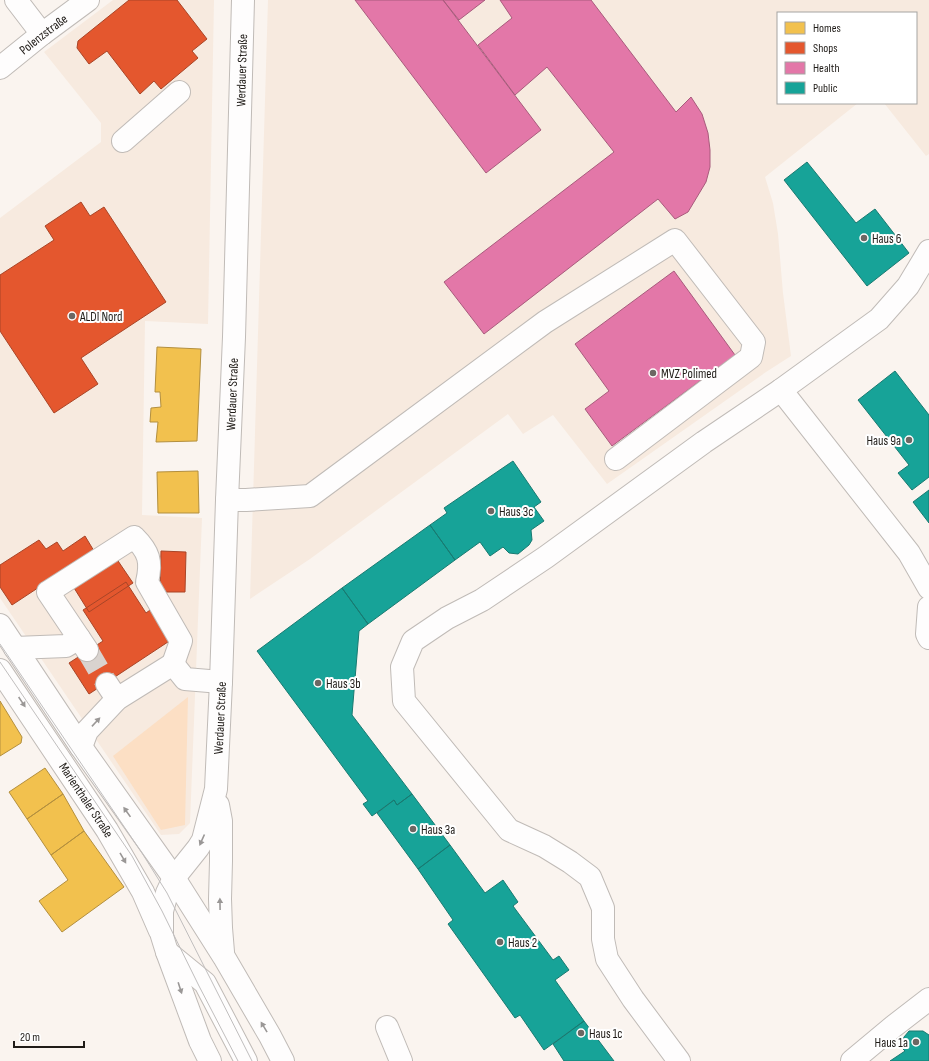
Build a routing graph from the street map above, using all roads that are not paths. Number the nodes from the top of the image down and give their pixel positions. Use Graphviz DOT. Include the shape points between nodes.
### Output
graph roads {
  1 [pos="16,0"];
  2 [pos="88,0"];
  3 [pos="243,0"];
  4 [pos="42,34"];
  5 [pos="0,68"];
  6 [pos="179,92"];
  7 [pos="123,141"];
  8 [pos="929,251"];
  9 [pos="780,390"];
  10 [pos="616,459"];
  11 [pos="227,500"];
  12 [pos="929,588"];
  13 [pos="929,607"];
  14 [pos="0,625"];
  15 [pos="929,638"];
  16 [pos="15,648"];
  17 [pos="173,664"];
  18 [pos="0,670"];
  19 [pos="221,682"];
  20 [pos="81,747"];
  21 [pos="216,789"];
  22 [pos="174,878"];
  23 [pos="165,944"];
  24 [pos="229,965"];
  25 [pos="929,999"];
  26 [pos="218,1005"];
  27 [pos="387,1027"];
  28 [pos="210,1061"];
  29 [pos="246,1061"];
  30 [pos="283,1061"];
  31 [pos="401,1061"];
  32 [pos="679,1061"];
  33 [pos="852,1061"];
  1 -- 4 [label="main road"];
  2 -- 4 [label="main road, Polenzstraße"];
  3 -- 11 [label="main road, Werdauer Straße"];
  4 -- 5 [label="main road, Polenzstraße"];
  6 -- 7 [label="main road"];
  8 -- 9 [label="main road" via="908,286 879,319"];
  9 -- 12 [label="main road" via="909,553"];
  9 -- 32 [label="main road" via="546,557 482,600 446,618 413,640 402,667 404,701 508,830 544,846 590,877 603,908 603,939 607,959"];
  10 -- 11 [label="main road" via="751,357 754,342 675,240 545,322 310,496"];
  11 -- 19 [label="main road, Werdauer Straße"];
  13 -- 15 [label="main road"];
  14 -- 16 [label="main road, Marienthaler Straße"];
  16 -- 17 [label="main road" via="83,644 48,592 134,537 149,559 147,582 181,641"];
  16 -- 20 [label="main road, Marienthaler Straße"];
  17 -- 19 [label="main road" via="185,680"];
  20 -- 17 [label="main road, one-way" via="87,731 112,692"];
  18 -- 23 [label="main road, Marienthaler Straße, one-way" via="107,830 143,892"];
  19 -- 21 [label="main road, Werdauer Straße"];
  22 -- 20 [label="main road, Marienthaler Straße, one-way"];
  21 -- 22 [label="main road, Werdauer Straße, one-way" via="202,840"];
  24 -- 21 [label="main road, Werdauer Straße, one-way" via="220,928 220,821"];
  22 -- 23 [label="main road, Werdauer Straße" via="162,911"];
  22 -- 24 [label="main road, Werdauer Straße"];
  23 -- 26 [label="main road" via="205,983"];
  23 -- 28 [label="main road, Werdauer Straße, one-way" via="197,1034"];
  24 -- 26 [label="main road" via="218,994"];
  30 -- 24 [label="main road, Werdauer Straße, one-way"];
  25 -- 33 [label="main road"];
  26 -- 29 [label="main road"];
  27 -- 31 [label="main road"];
}
